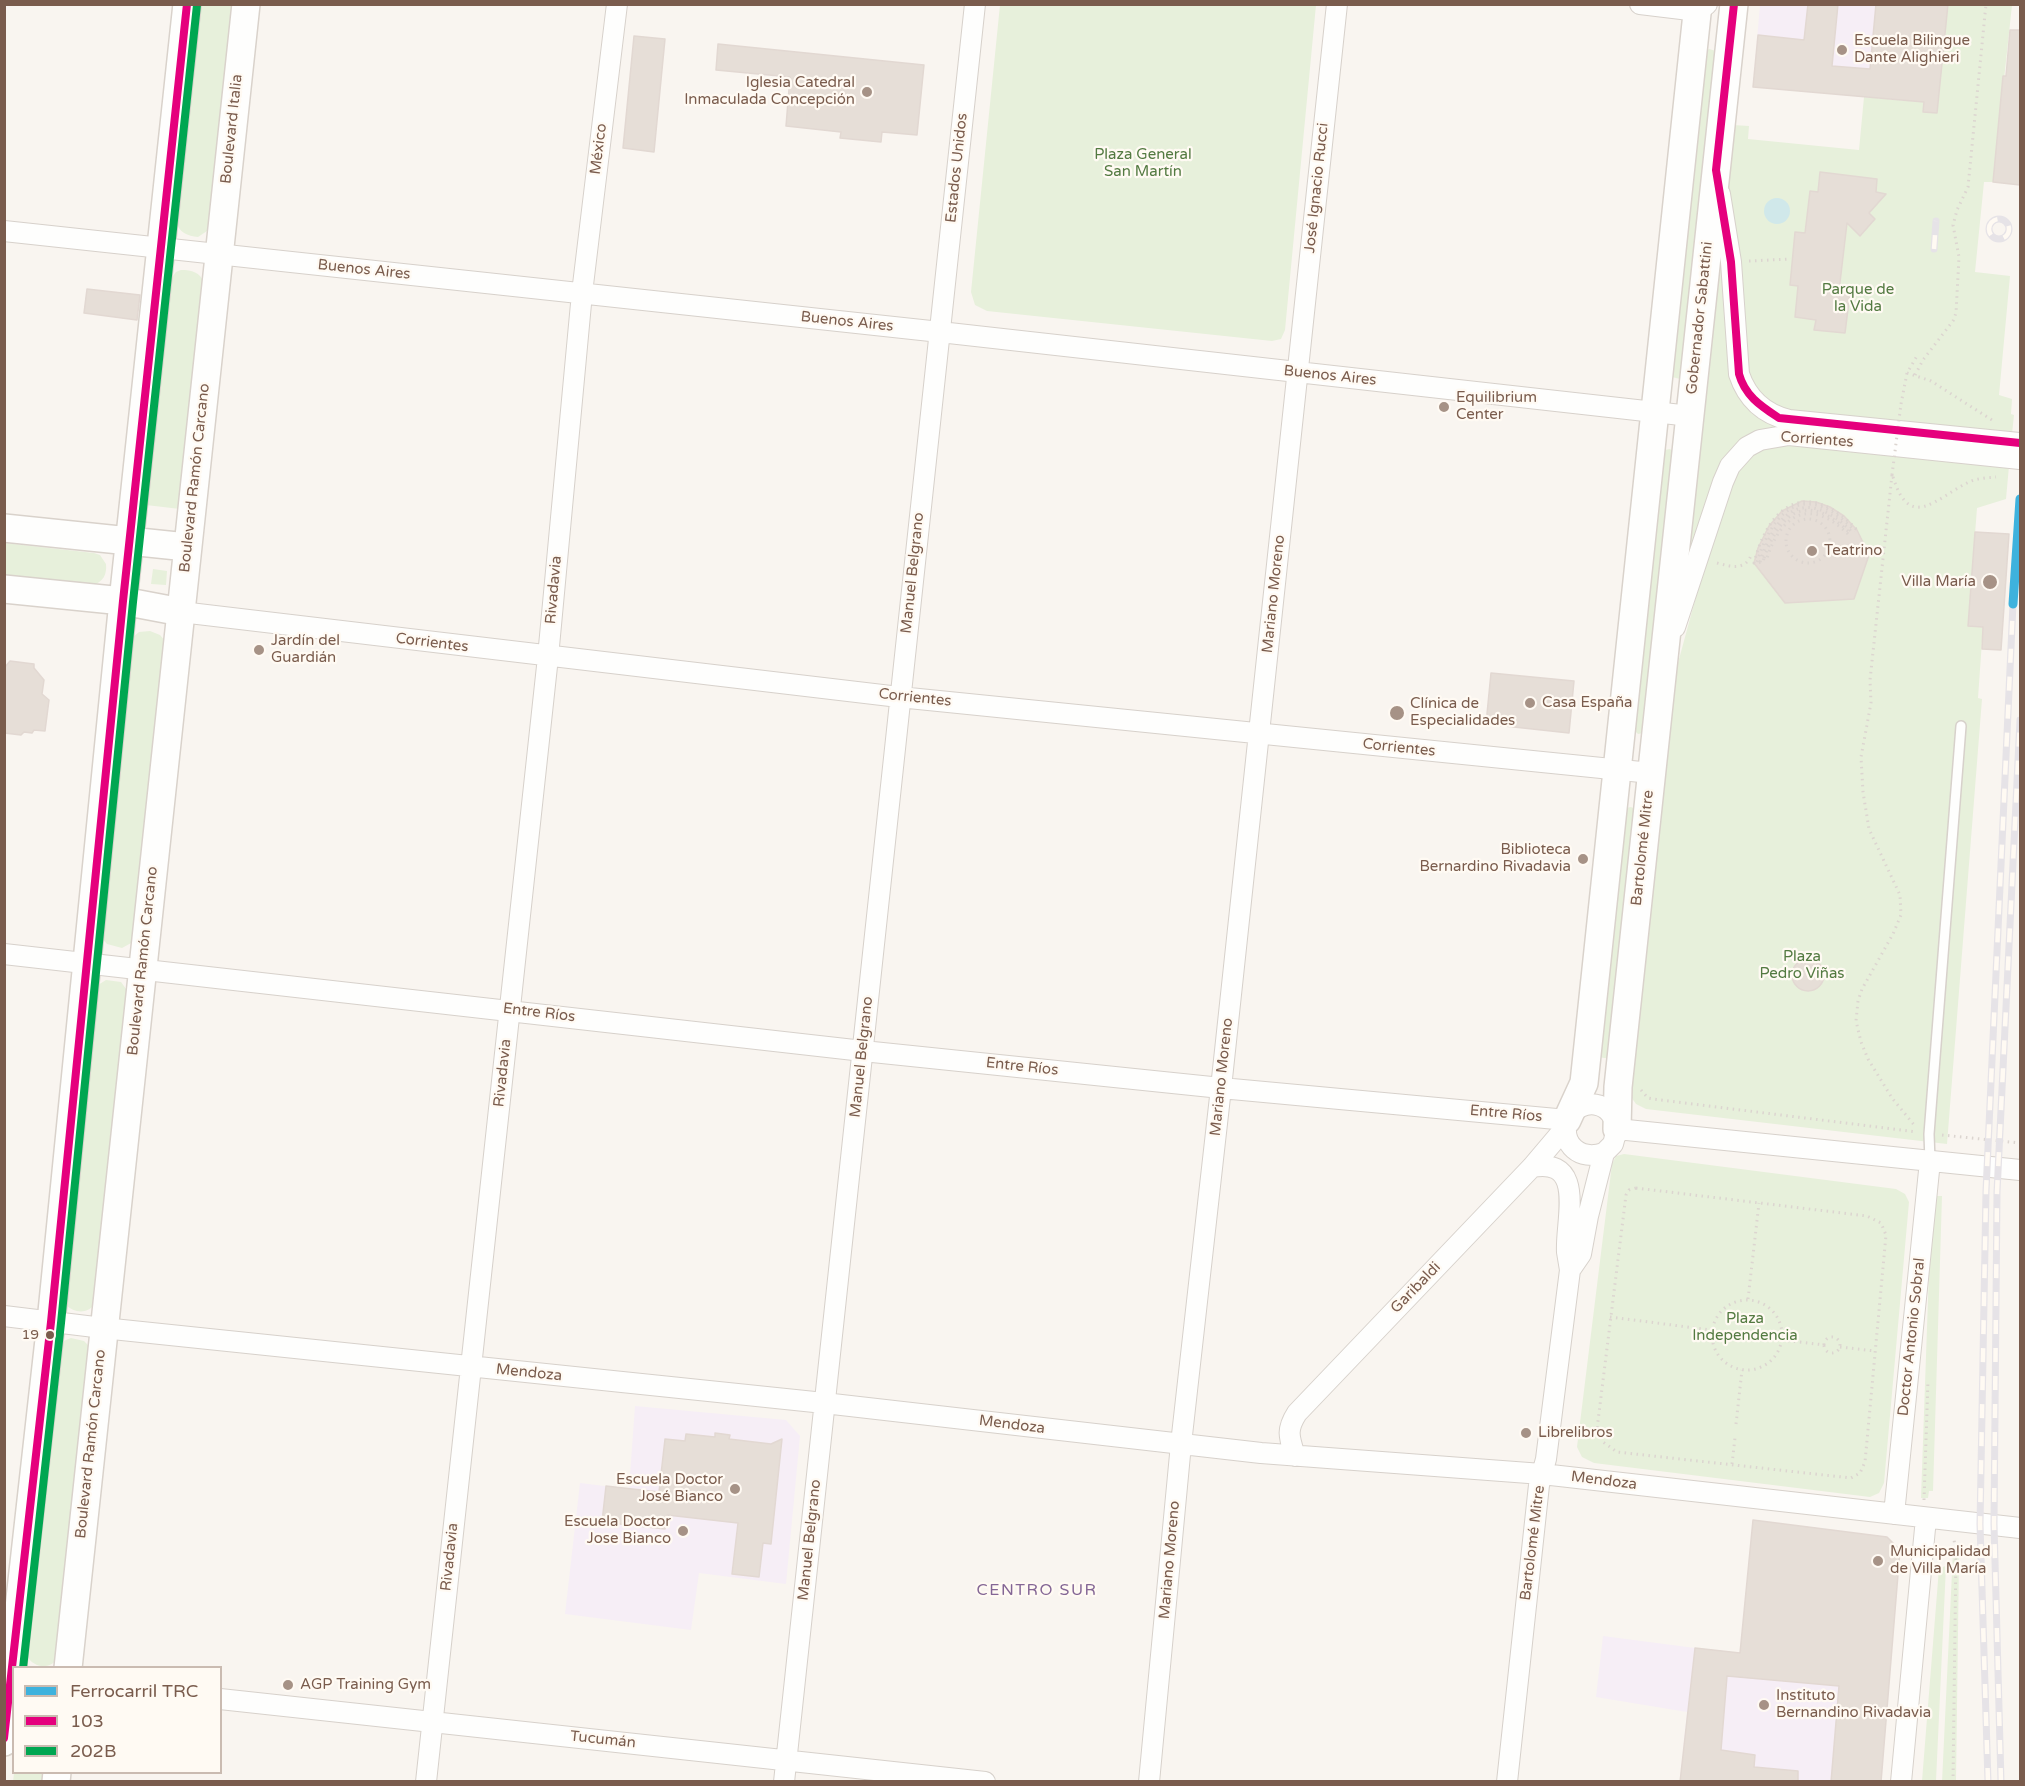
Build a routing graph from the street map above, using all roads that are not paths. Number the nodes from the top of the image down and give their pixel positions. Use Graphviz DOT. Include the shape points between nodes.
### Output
graph roads {
  1 [pos="187,4"];
  2 [pos="246,4"];
  3 [pos="616,4"];
  4 [pos="975,4"];
  5 [pos="1337,4"];
  6 [pos="1640,4"];
  7 [pos="1734,4"];
  8 [pos="1701,7"];
  9 [pos="1696,38"];
  10 [pos="1730,41"];
  11 [pos="1716,170"];
  12 [pos="4,231"];
  13 [pos="162,248"];
  14 [pos="218,254"];
  15 [pos="582,293"];
  16 [pos="940,332"];
  17 [pos="1298,372"];
  18 [pos="1656,412"];
  19 [pos="1689,416"];
  20 [pos="2020,451"];
  21 [pos="4,528"];
  22 [pos="129,541"];
  23 [pos="187,548"];
  24 [pos="4,589"];
  25 [pos="123,601"];
  26 [pos="181,612"];
  27 [pos="548,657"];
  28 [pos="1662,669"];
  29 [pos="899,697"];
  30 [pos="1961,726"];
  31 [pos="1259,734"];
  32 [pos="1619,770"];
  33 [pos="1651,773"];
  34 [pos="4,954"];
  35 [pos="88,963"];
  36 [pos="142,969"];
  37 [pos="510,1010"];
  38 [pos="863,1051"];
  39 [pos="1221,1088"];
  40 [pos="1566,1124"];
  41 [pos="1617,1129"];
  42 [pos="1604,1152"];
  43 [pos="1930,1161"];
  44 [pos="1532,1167"];
  45 [pos="2020,1170"];
  46 [pos="1570,1270"];
  47 [pos="4,1316"];
  48 [pos="51,1322"];
  49 [pos="103,1328"];
  50 [pos="470,1367"];
  51 [pos="824,1403"];
  52 [pos="1181,1444"];
  53 [pos="1294,1456"];
  54 [pos="1542,1474"];
  55 [pos="1894,1514"];
  56 [pos="1926,1518"];
  57 [pos="2020,1528"];
  58 [pos="68,1666"];
  59 [pos="10,1676"];
  60 [pos="222,1699"];
  61 [pos="433,1721"];
  62 [pos="4,1742"];
  63 [pos="787,1761"];
  64 [pos="426,1782"];
  65 [pos="784,1782"];
  66 [pos="985,1782"];
  67 [pos="1149,1782"];
  68 [pos="1507,1782"];
  69 [pos="1901,1782"];
  1 -- 13 [label="main road"];
  2 -- 14 [label="main road, Boulevard Italia"];
  3 -- 15 [label="street, México"];
  4 -- 16 [label="street, Estados Unidos"];
  5 -- 17 [label="street, José Ignacio Rucci"];
  6 -- 8 [label="street"];
  7 -- 10 [label="main road, Gobernador Sabattini"];
  8 -- 9 [label="main road"];
  9 -- 10 [label="main road" via="1714,30"];
  9 -- 18 [label="main road"];
  10 -- 11 [label="main road, Gobernador Sabattini"];
  11 -- 19 [label="main road, Gobernador Sabattini"];
  11 -- 20 [label="street" via="1731,262 1739,374 1756,403 1789,420"];
  12 -- 13 [label="street, Buenos Aires"];
  13 -- 14 [label="street, Buenos Aires"];
  13 -- 22 [label="main road"];
  14 -- 15 [label="street, Buenos Aires"];
  14 -- 23 [label="main road, Boulevard Ramón Carcano"];
  15 -- 16 [label="street, Buenos Aires"];
  15 -- 27 [label="street, Rivadavia"];
  16 -- 17 [label="street, Buenos Aires"];
  16 -- 29 [label="street, Manuel Belgrano"];
  17 -- 18 [label="street, Buenos Aires"];
  17 -- 31 [label="street, Mariano Moreno"];
  18 -- 19 [label="street, Buenos Aires"];
  18 -- 32 [label="main road"];
  19 -- 28 [label="main road, Bartolomé Mitre"];
  20 -- 28 [label="street, Corrientes" via="1789,435 1760,440 1747,447 1730,466 1723,482"];
  21 -- 22 [label="main road"];
  22 -- 23 [label="main road"];
  22 -- 25 [label="main road"];
  23 -- 26 [label="main road, Boulevard Ramón Carcano"];
  24 -- 25 [label="main road"];
  25 -- 26 [label="main road"];
  25 -- 35 [label="main road"];
  26 -- 27 [label="street, Corrientes"];
  26 -- 36 [label="main road, Boulevard Ramón Carcano"];
  27 -- 29 [label="street, Corrientes"];
  27 -- 37 [label="street, Rivadavia"];
  28 -- 33 [label="main road, Bartolomé Mitre"];
  29 -- 31 [label="street, Corrientes"];
  29 -- 38 [label="street, Manuel Belgrano"];
  30 -- 43 [label="lane" via="1925,1133"];
  31 -- 32 [label="street, Corrientes"];
  31 -- 39 [label="street, Mariano Moreno"];
  32 -- 33 [label="street, Corrientes"];
  32 -- 40 [label="main road" via="1584,1083"];
  33 -- 41 [label="main road, Bartolomé Mitre"];
  34 -- 35 [label="street, Entre Ríos"];
  35 -- 36 [label="street, Entre Ríos"];
  35 -- 48 [label="main road"];
  36 -- 37 [label="street, Entre Ríos"];
  36 -- 49 [label="main road, Boulevard Ramón Carcano"];
  37 -- 38 [label="street, Entre Ríos"];
  37 -- 50 [label="street, Rivadavia"];
  38 -- 39 [label="street, Entre Ríos"];
  38 -- 51 [label="street, Manuel Belgrano"];
  39 -- 40 [label="street, Entre Ríos"];
  39 -- 52 [label="street, Mariano Moreno"];
  40 -- 41 [label="street" via="1576,1109 1595,1104 1613,1116"];
  40 -- 42 [label="street" via="1574,1149 1588,1156"];
  40 -- 44 [label="street, Garibaldi"];
  41 -- 42 [label="street, Bartolomé Mitre" via="1613,1144"];
  41 -- 43 [label="street"];
  42 -- 46 [label="street, Bartolomé Mitre" via="1581,1254"];
  43 -- 45 [label="street"];
  43 -- 55 [label="street, Doctor Antonio Sobral"];
  44 -- 46 [label="street, Bartolomé Mitre" via="1553,1167 1569,1184"];
  44 -- 53 [label="street, Garibaldi" via="1297,1413 1289,1436"];
  46 -- 54 [label="street, Bartolomé Mitre"];
  47 -- 48 [label="street, Mendoza"];
  48 -- 49 [label="street, Mendoza"];
  48 -- 59 [label="main road"];
  49 -- 50 [label="street, Mendoza"];
  49 -- 58 [label="main road, Boulevard Ramón Carcano"];
  50 -- 51 [label="street, Mendoza"];
  50 -- 61 [label="street, Rivadavia"];
  51 -- 52 [label="street, Mendoza"];
  51 -- 63 [label="street, Manuel Belgrano"];
  52 -- 53 [label="street, Mendoza"];
  52 -- 67 [label="street, Mariano Moreno"];
  53 -- 54 [label="street, Mendoza"];
  54 -- 55 [label="street, Mendoza"];
  54 -- 68 [label="street, Bartolomé Mitre"];
  55 -- 56 [label="street, Mendoza"];
  56 -- 57 [label="street, Mendoza"];
  56 -- 69 [label="street"];
  59 -- 62 [label="main road"];
  60 -- 61 [label="street, Tucumán"];
  61 -- 63 [label="street, Tucumán"];
  61 -- 64 [label="street, Rivadavia"];
  63 -- 65 [label="street, Manuel Belgrano"];
  63 -- 66 [label="street, Tucumán"];
}
